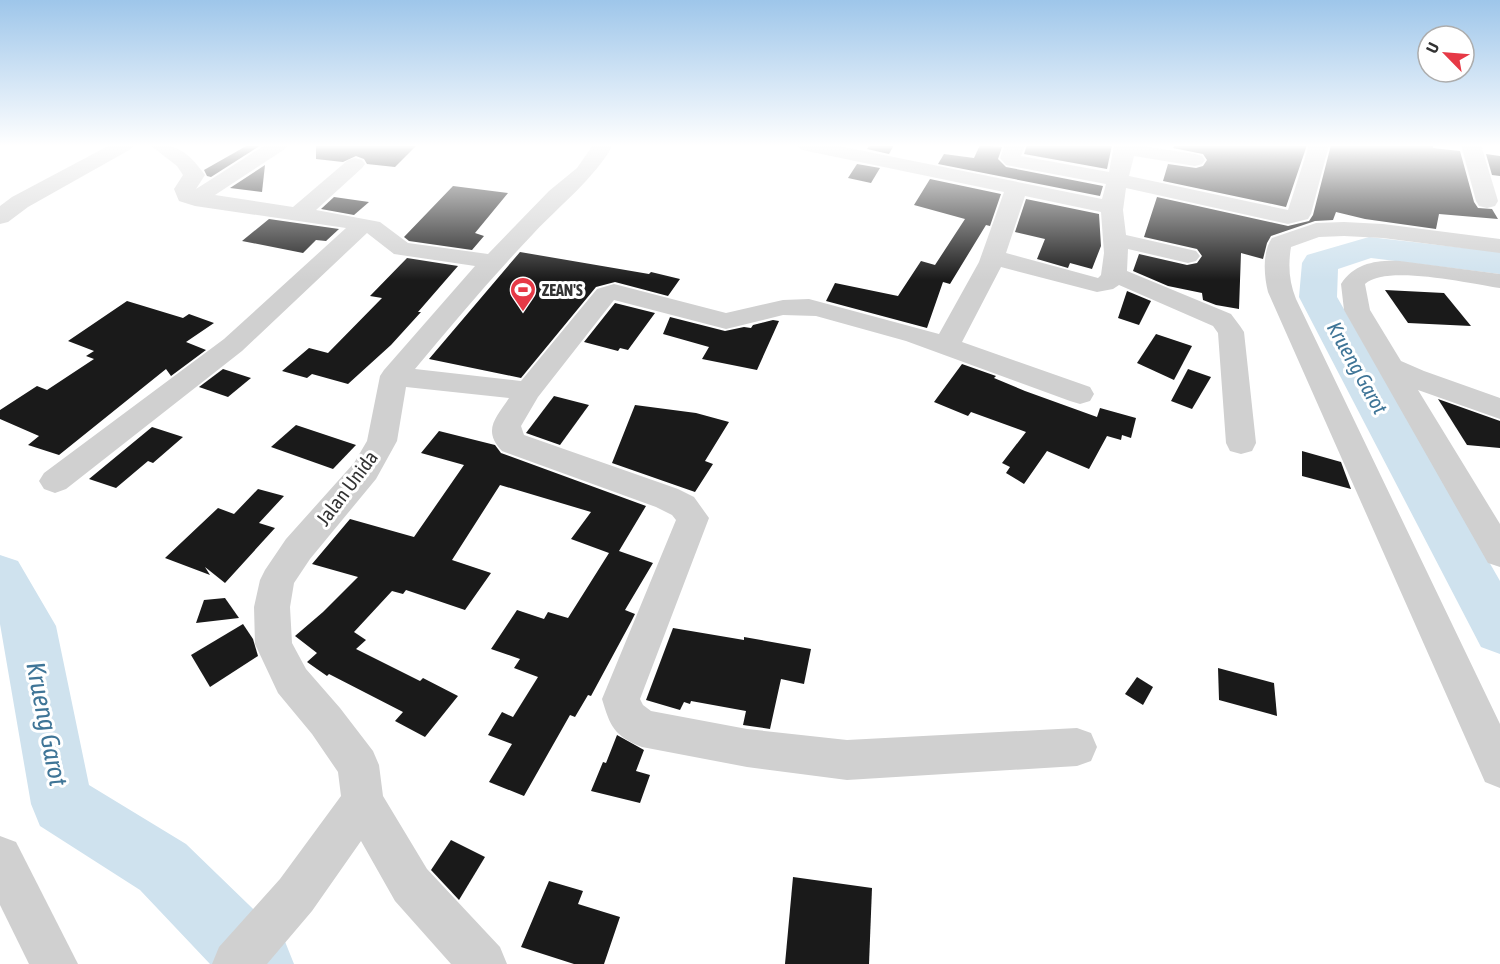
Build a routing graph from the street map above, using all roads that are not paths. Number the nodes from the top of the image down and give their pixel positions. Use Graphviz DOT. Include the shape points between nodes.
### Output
graph roads {
  1 [pos="42,190"];
  2 [pos="185,190"];
  3 [pos="209,190"];
  4 [pos="325,190"];
  5 [pos="564,190"];
  6 [pos="1016,190"];
  7 [pos="1026,190"];
  8 [pos="1114,190"];
  9 [pos="1166,190"];
  10 [pos="1307,190"];
  11 [pos="1484,190"];
  12 [pos="195,199"];
  13 [pos="1487,201"];
  14 [pos="1112,208"];
  15 [pos="297,215"];
  16 [pos="0,217"];
  17 [pos="1305,223"];
  18 [pos="364,224"];
  19 [pos="1115,240"];
  20 [pos="1500,246"];
  21 [pos="1188,256"];
  22 [pos="495,262"];
  23 [pos="991,262"];
  24 [pos="1114,274"];
  25 [pos="1500,281"];
  26 [pos="948,345"];
  27 [pos="1391,367"];
  28 [pos="394,376"];
  29 [pos="528,391"];
  30 [pos="1080,394"];
  31 [pos="1500,409"];
  32 [pos="1241,443"];
  33 [pos="55,481"];
  34 [pos="1500,553"];
  35 [pos="1077,747"];
  36 [pos="1500,768"];
  37 [pos="363,802"];
  38 [pos="0,858"];
  39 [pos="54,964"];
  40 [pos="236,964"];
  41 [pos="483,964"];
  1 -- 16 [label="street"];
  2 -- 12 [label="street" via="187,196"];
  3 -- 12 [label="street"];
  4 -- 15 [label="street"];
  5 -- 22 [label="street, Jalan Unida"];
  6 -- 23 [label="street"];
  7 -- 14 [label="street"];
  8 -- 14 [label="street"];
  9 -- 17 [label="street"];
  10 -- 17 [label="street" via="1300,214"];
  11 -- 13 [label="street"];
  12 -- 15 [label="street"];
  14 -- 19 [label="street"];
  15 -- 18 [label="street"];
  17 -- 20 [label="street"];
  17 -- 36 [label="street" via="1280,243 1277,284"];
  18 -- 22 [label="street" via="380,228 402,249"];
  18 -- 33 [label="street" via="233,345"];
  19 -- 21 [label="street"];
  19 -- 24 [label="street"];
  22 -- 28 [label="street, Jalan Unida"];
  23 -- 24 [label="street" via="1005,260 1097,285 1104,285"];
  23 -- 26 [label="street"];
  24 -- 32 [label="street" via="1227,325 1231,332"];
  25 -- 27 [label="street" via="1402,269 1377,268 1359,274 1353,284 1358,310"];
  26 -- 29 [label="street" via="803,306 726,321 609,292"];
  26 -- 30 [label="street"];
  27 -- 31 [label="street"];
  27 -- 34 [label="street"];
  28 -- 29 [label="street"];
  28 -- 37 [label="street, Jalan Unida" via="382,441 365,471 298,549 277,580 272,607 274,644 292,681 358,765"];
  29 -- 35 [label="street" via="506,426 513,443 667,498 683,506 693,518 621,699 627,717 642,728 747,748 847,760"];
  37 -- 40 [label="street" via="296,895"];
  37 -- 41 [label="street" via="411,885"];
  38 -- 39 [label="street"];
}
